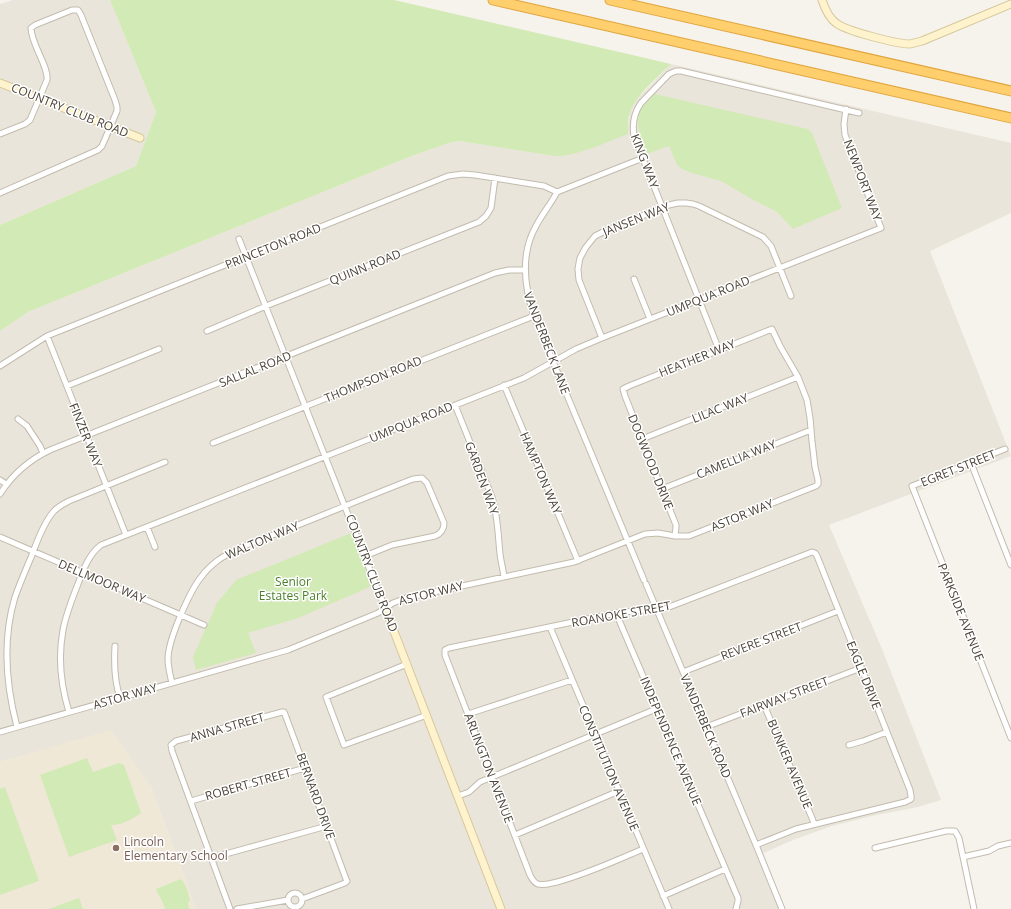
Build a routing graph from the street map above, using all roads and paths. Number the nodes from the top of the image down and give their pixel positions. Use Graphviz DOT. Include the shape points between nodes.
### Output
graph roads {
  1 [pos="493,0"];
  2 [pos="610,0"];
  3 [pos="822,0"];
  4 [pos="1011,4"];
  5 [pos="0,83"];
  6 [pos="1011,91"];
  7 [pos="39,98"];
  8 [pos="846,109"];
  9 [pos="859,113"];
  10 [pos="1011,118"];
  11 [pos="110,127"];
  12 [pos="0,134"];
  13 [pos="140,138"];
  14 [pos="643,158"];
  15 [pos="495,178"];
  16 [pos="0,192"];
  17 [pos="557,192"];
  18 [pos="663,208"];
  19 [pos="881,228"];
  20 [pos="239,239"];
  21 [pos="246,256"];
  22 [pos="780,268"];
  23 [pos="524,270"];
  24 [pos="634,279"];
  25 [pos="791,296"];
  26 [pos="699,300"];
  27 [pos="266,306"];
  28 [pos="534,316"];
  29 [pos="650,319"];
  30 [pos="206,331"];
  31 [pos="47,336"];
  32 [pos="602,338"];
  33 [pos="159,349"];
  34 [pos="719,350"];
  35 [pos="286,356"];
  36 [pos="553,362"];
  37 [pos="0,366"];
  38 [pos="798,377"];
  39 [pos="504,385"];
  40 [pos="67,386"];
  41 [pos="623,389"];
  42 [pos="455,405"];
  43 [pos="306,406"];
  44 [pos="18,419"];
  45 [pos="811,430"];
  46 [pos="87,436"];
  47 [pos="642,439"];
  48 [pos="213,443"];
  49 [pos="1005,449"];
  50 [pos="43,453"];
  51 [pos="326,456"];
  52 [pos="165,462"];
  53 [pos="971,463"];
  54 [pos="0,480"];
  55 [pos="6,484"];
  56 [pos="106,485"];
  57 [pos="912,486"];
  58 [pos="662,489"];
  59 [pos="0,494"];
  60 [pos="345,506"];
  61 [pos="147,527"];
  62 [pos="126,535"];
  63 [pos="675,536"];
  64 [pos="0,537"];
  65 [pos="627,541"];
  66 [pos="155,547"];
  67 [pos="33,551"];
  68 [pos="815,552"];
  69 [pos="365,556"];
  70 [pos="578,561"];
  71 [pos="1011,565"];
  72 [pos="82,573"];
  73 [pos="504,577"];
  74 [pos="645,582"];
  75 [pos="385,608"];
  76 [pos="656,609"];
  77 [pos="838,611"];
  78 [pos="616,613"];
  79 [pos="181,615"];
  80 [pos="204,625"];
  81 [pos="550,628"];
  82 [pos="115,646"];
  83 [pos="445,650"];
  84 [pos="407,664"];
  85 [pos="861,668"];
  86 [pos="683,672"];
  87 [pos="572,680"];
  88 [pos="172,683"];
  89 [pos="120,697"];
  90 [pos="764,705"];
  91 [pos="656,709"];
  92 [pos="69,712"];
  93 [pos="284,712"];
  94 [pos="468,714"];
  95 [pos="426,715"];
  96 [pos="17,727"];
  97 [pos="706,727"];
  98 [pos="0,732"];
  99 [pos="887,732"];
  100 [pos="595,734"];
  101 [pos="1011,738"];
  102 [pos="849,745"];
  103 [pos="305,768"];
  104 [pos="492,777"];
  105 [pos="619,791"];
  106 [pos="458,796"];
  107 [pos="190,801"];
  108 [pos="814,824"];
  109 [pos="326,826"];
  110 [pos="515,835"];
  111 [pos="1011,843"];
  112 [pos="756,845"];
  113 [pos="875,848"];
  114 [pos="643,849"];
  115 [pos="963,857"];
  116 [pos="211,858"];
  117 [pos="725,870"];
  118 [pos="663,896"];
  119 [pos="302,899"];
  120 [pos="288,900"];
  121 [pos="292,908"];
  122 [pos="300,908"];
  123 [pos="230,909"];
  124 [pos="237,909"];
  125 [pos="501,909"];
  126 [pos="669,909"];
  127 [pos="736,909"];
  128 [pos="782,909"];
  129 [pos="974,909"];
  1 -- 10 [label="highway"];
  2 -- 6 [label="highway"];
  3 -- 4 [label="street" via="837,24 883,39 910,44"];
  5 -- 7 [label="street, COUNTRY CLUB ROAD"];
  7 -- 11 [label="street, COUNTRY CLUB ROAD"];
  7 -- 11 [label="street" via="47,77 31,28 72,10 78,10 117,104 117,111"];
  7 -- 12 [label="street" via="28,122"];
  8 -- 9 [label="street, KING WAY"];
  8 -- 14 [label="street, KING WAY" via="688,72 672,72 641,103 635,113 633,131"];
  8 -- 19 [label="street, NEWPORT WAY" via="845,135"];
  11 -- 13 [label="street, COUNTRY CLUB ROAD"];
  11 -- 16 [label="street" via="98,150"];
  14 -- 17 [label="street"];
  14 -- 18 [label="street, KING WAY"];
  15 -- 17 [label="street, PRINCETON ROAD" via="544,186"];
  15 -- 21 [label="street, PRINCETON ROAD" via="448,176"];
  15 -- 27 [label="street, QUINN ROAD" via="491,208 478,222"];
  17 -- 23 [label="street, VANDERBECK LANE" via="532,234"];
  18 -- 22 [label="street, JANSEN WAY" via="674,204 693,204 763,237"];
  18 -- 26 [label="street, KING WAY"];
  18 -- 32 [label="street, JANSEN WAY" via="599,234 589,243 580,258 579,280"];
  19 -- 22 [label="street, UMPQUA ROAD"];
  20 -- 21 [label="street, COUNTRY CLUB ROAD"];
  21 -- 27 [label="street, COUNTRY CLUB ROAD"];
  21 -- 31 [label="street, PRINCETON ROAD"];
  22 -- 25 [label="street, JANSEN WAY"];
  22 -- 26 [label="street, UMPQUA ROAD"];
  23 -- 28 [label="street, VANDERBECK LANE"];
  23 -- 35 [label="street, SALLAL ROAD" via="495,273"];
  24 -- 29 [label="street"];
  26 -- 29 [label="street, UMPQUA ROAD"];
  26 -- 34 [label="street, KING WAY"];
  27 -- 30 [label="street, QUINN ROAD"];
  27 -- 35 [label="street, COUNTRY CLUB ROAD"];
  28 -- 36 [label="street, VANDERBECK LANE"];
  28 -- 43 [label="street, THOMPSON ROAD"];
  29 -- 32 [label="street, UMPQUA ROAD"];
  31 -- 37 [label="street, PRINCETON ROAD"];
  31 -- 40 [label="street, FINZER WAY"];
  32 -- 36 [label="street, UMPQUA ROAD"];
  33 -- 40 [label="street"];
  34 -- 38 [label="street, HEATHER WAY" via="772,329"];
  34 -- 41 [label="street, HEATHER WAY"];
  35 -- 43 [label="street, COUNTRY CLUB ROAD"];
  35 -- 46 [label="street, SALLAL ROAD"];
  36 -- 39 [label="street, UMPQUA ROAD" via="533,374"];
  36 -- 65 [label="street, VANDERBECK LANE"];
  38 -- 45 [label="street" via="807,400"];
  38 -- 47 [label="street, LILAC WAY"];
  39 -- 42 [label="street, UMPQUA ROAD"];
  39 -- 70 [label="street, HAMPTON WAY"];
  40 -- 46 [label="street, FINZER WAY"];
  41 -- 47 [label="street, DOGWOOD DRIVE"];
  42 -- 51 [label="street, UMPQUA ROAD"];
  42 -- 73 [label="street, GARDEN WAY" via="496,510"];
  43 -- 48 [label="street, THOMPSON ROAD"];
  43 -- 51 [label="street, COUNTRY CLUB ROAD"];
  44 -- 50 [label="street" via="27,426"];
  45 -- 58 [label="street, CAMELLIA WAY"];
  45 -- 63 [label="street, ASTOR WAY" via="818,484 694,534 685,537"];
  46 -- 50 [label="street, SALLAL ROAD"];
  46 -- 56 [label="street, FINZER WAY"];
  47 -- 58 [label="street, DOGWOOD DRIVE"];
  49 -- 53 [label="street, EGRET STREET"];
  50 -- 55 [label="street, SALLAL ROAD"];
  51 -- 60 [label="street, COUNTRY CLUB ROAD"];
  51 -- 61 [label="street, UMPQUA ROAD"];
  52 -- 56 [label="street"];
  53 -- 57 [label="street, EGRET STREET"];
  53 -- 71 [label="street"];
  54 -- 55 [label="street"];
  55 -- 59 [label="street, SALLAL ROAD"];
  56 -- 62 [label="street, FINZER WAY"];
  56 -- 67 [label="street" via="69,501 53,512"];
  57 -- 101 [label="street, PARKSIDE AVENUE"];
  58 -- 63 [label="street, DOGWOOD DRIVE" via="676,525"];
  60 -- 69 [label="street, COUNTRY CLUB ROAD"];
  60 -- 69 [label="street, WALTON WAY" via="416,478 422,478 429,487 444,523 440,533 435,536 392,545"];
  60 -- 79 [label="street, WALTON WAY" via="233,551 219,560 200,579"];
  61 -- 62 [label="street, UMPQUA ROAD"];
  61 -- 66 [label="street"];
  62 -- 72 [label="street, UMPQUA ROAD" via="98,548 89,558"];
  63 -- 65 [label="street, ASTOR WAY" via="658,533"];
  64 -- 67 [label="street, DELLMOOR WAY"];
  65 -- 70 [label="street, ASTOR WAY"];
  65 -- 74 [label="street, VANDERBECK LANE"];
  67 -- 72 [label="street, DELLMOOR WAY"];
  67 -- 96 [label="street" via="15,598 9,626 8,680"];
  68 -- 76 [label="street, ROANOKE STREET" via="664,609"];
  68 -- 77 [label="street, EAGLE DRIVE"];
  69 -- 75 [label="street, COUNTRY CLUB ROAD"];
  70 -- 73 [label="street, ASTOR WAY"];
  72 -- 79 [label="street, DELLMOOR WAY"];
  72 -- 92 [label="street, UMPQUA ROAD" via="62,630 62,685"];
  73 -- 75 [label="street, ASTOR WAY" via="412,596"];
  74 -- 76 [label="street, VANDERBECK ROAD"];
  75 -- 84 [label="street, COUNTRY CLUB ROAD"];
  75 -- 88 [label="street, ASTOR WAY" via="294,648"];
  76 -- 78 [label="street, ROANOKE STREET"];
  76 -- 86 [label="street, VANDERBECK ROAD"];
  77 -- 85 [label="street, EAGLE DRIVE"];
  77 -- 86 [label="street, REVERE STREET"];
  78 -- 81 [label="street, ROANOKE STREET"];
  78 -- 91 [label="street, INDEPENDENCE AVENUE"];
  79 -- 80 [label="street, DELLMOOR WAY"];
  79 -- 88 [label="street, WALTON WAY" via="168,659"];
  81 -- 83 [label="street, ROANOKE STREET"];
  81 -- 87 [label="street, CONSTITUTION AVENUE"];
  82 -- 89 [label="street" via="114,664"];
  83 -- 94 [label="street, ARLINGTON AVENUE"];
  84 -- 95 [label="street, COUNTRY CLUB ROAD"];
  84 -- 95 [label="street" via="326,697 344,744"];
  85 -- 90 [label="street, FAIRWAY STREET"];
  85 -- 99 [label="street, EAGLE DRIVE"];
  86 -- 97 [label="street, VANDERBECK ROAD"];
  87 -- 94 [label="street"];
  87 -- 100 [label="street, CONSTITUTION AVENUE"];
  88 -- 89 [label="street, ASTOR WAY"];
  89 -- 92 [label="street, ASTOR WAY"];
  90 -- 97 [label="street, FAIRWAY STREET"];
  90 -- 108 [label="street, BUNKER AVENUE"];
  91 -- 100 [label="street"];
  91 -- 117 [label="street, INDEPENDENCE AVENUE"];
  92 -- 96 [label="street, ASTOR WAY"];
  93 -- 103 [label="street, BERNARD DRIVE"];
  93 -- 107 [label="street, ANNA STREET" via="171,745"];
  94 -- 104 [label="street, ARLINGTON AVENUE"];
  95 -- 106 [label="street, COUNTRY CLUB ROAD"];
  96 -- 98 [label="street, ASTOR WAY"];
  97 -- 112 [label="street, VANDERBECK ROAD"];
  99 -- 102 [label="street"];
  99 -- 108 [label="street, EAGLE DRIVE" via="910,790 911,799"];
  100 -- 104 [label="street"];
  100 -- 105 [label="street, CONSTITUTION AVENUE"];
  103 -- 107 [label="street, ROBERT STREET"];
  103 -- 109 [label="street, BERNARD DRIVE"];
  104 -- 106 [label="street"];
  104 -- 110 [label="street, ARLINGTON AVENUE"];
  105 -- 110 [label="street"];
  105 -- 114 [label="street, CONSTITUTION AVENUE"];
  106 -- 125 [label="street, COUNTRY CLUB ROAD"];
  107 -- 116 [label="street"];
  108 -- 112 [label="street"];
  109 -- 116 [label="street"];
  109 -- 119 [label="street, BERNARD DRIVE" via="347,882"];
  110 -- 114 [label="street, ARLINGTON AVENUE" via="532,879 542,885 576,876"];
  111 -- 115 [label="street"];
  112 -- 128 [label="street, VANDERBECK ROAD"];
  113 -- 115 [label="street" via="946,830 955,831"];
  114 -- 118 [label="street, CONSTITUTION AVENUE"];
  115 -- 129 [label="street"];
  116 -- 123 [label="street"];
  117 -- 118 [label="street"];
  117 -- 127 [label="street, INDEPENDENCE AVENUE" via="738,898"];
  118 -- 126 [label="street, CONSTITUTION AVENUE"];
  119 -- 120 [label="street" via="296,893 290,895"];
  119 -- 122 [label="street"];
  120 -- 121 [label="street"];
  120 -- 124 [label="street"];
  121 -- 122 [label="street"];
}
